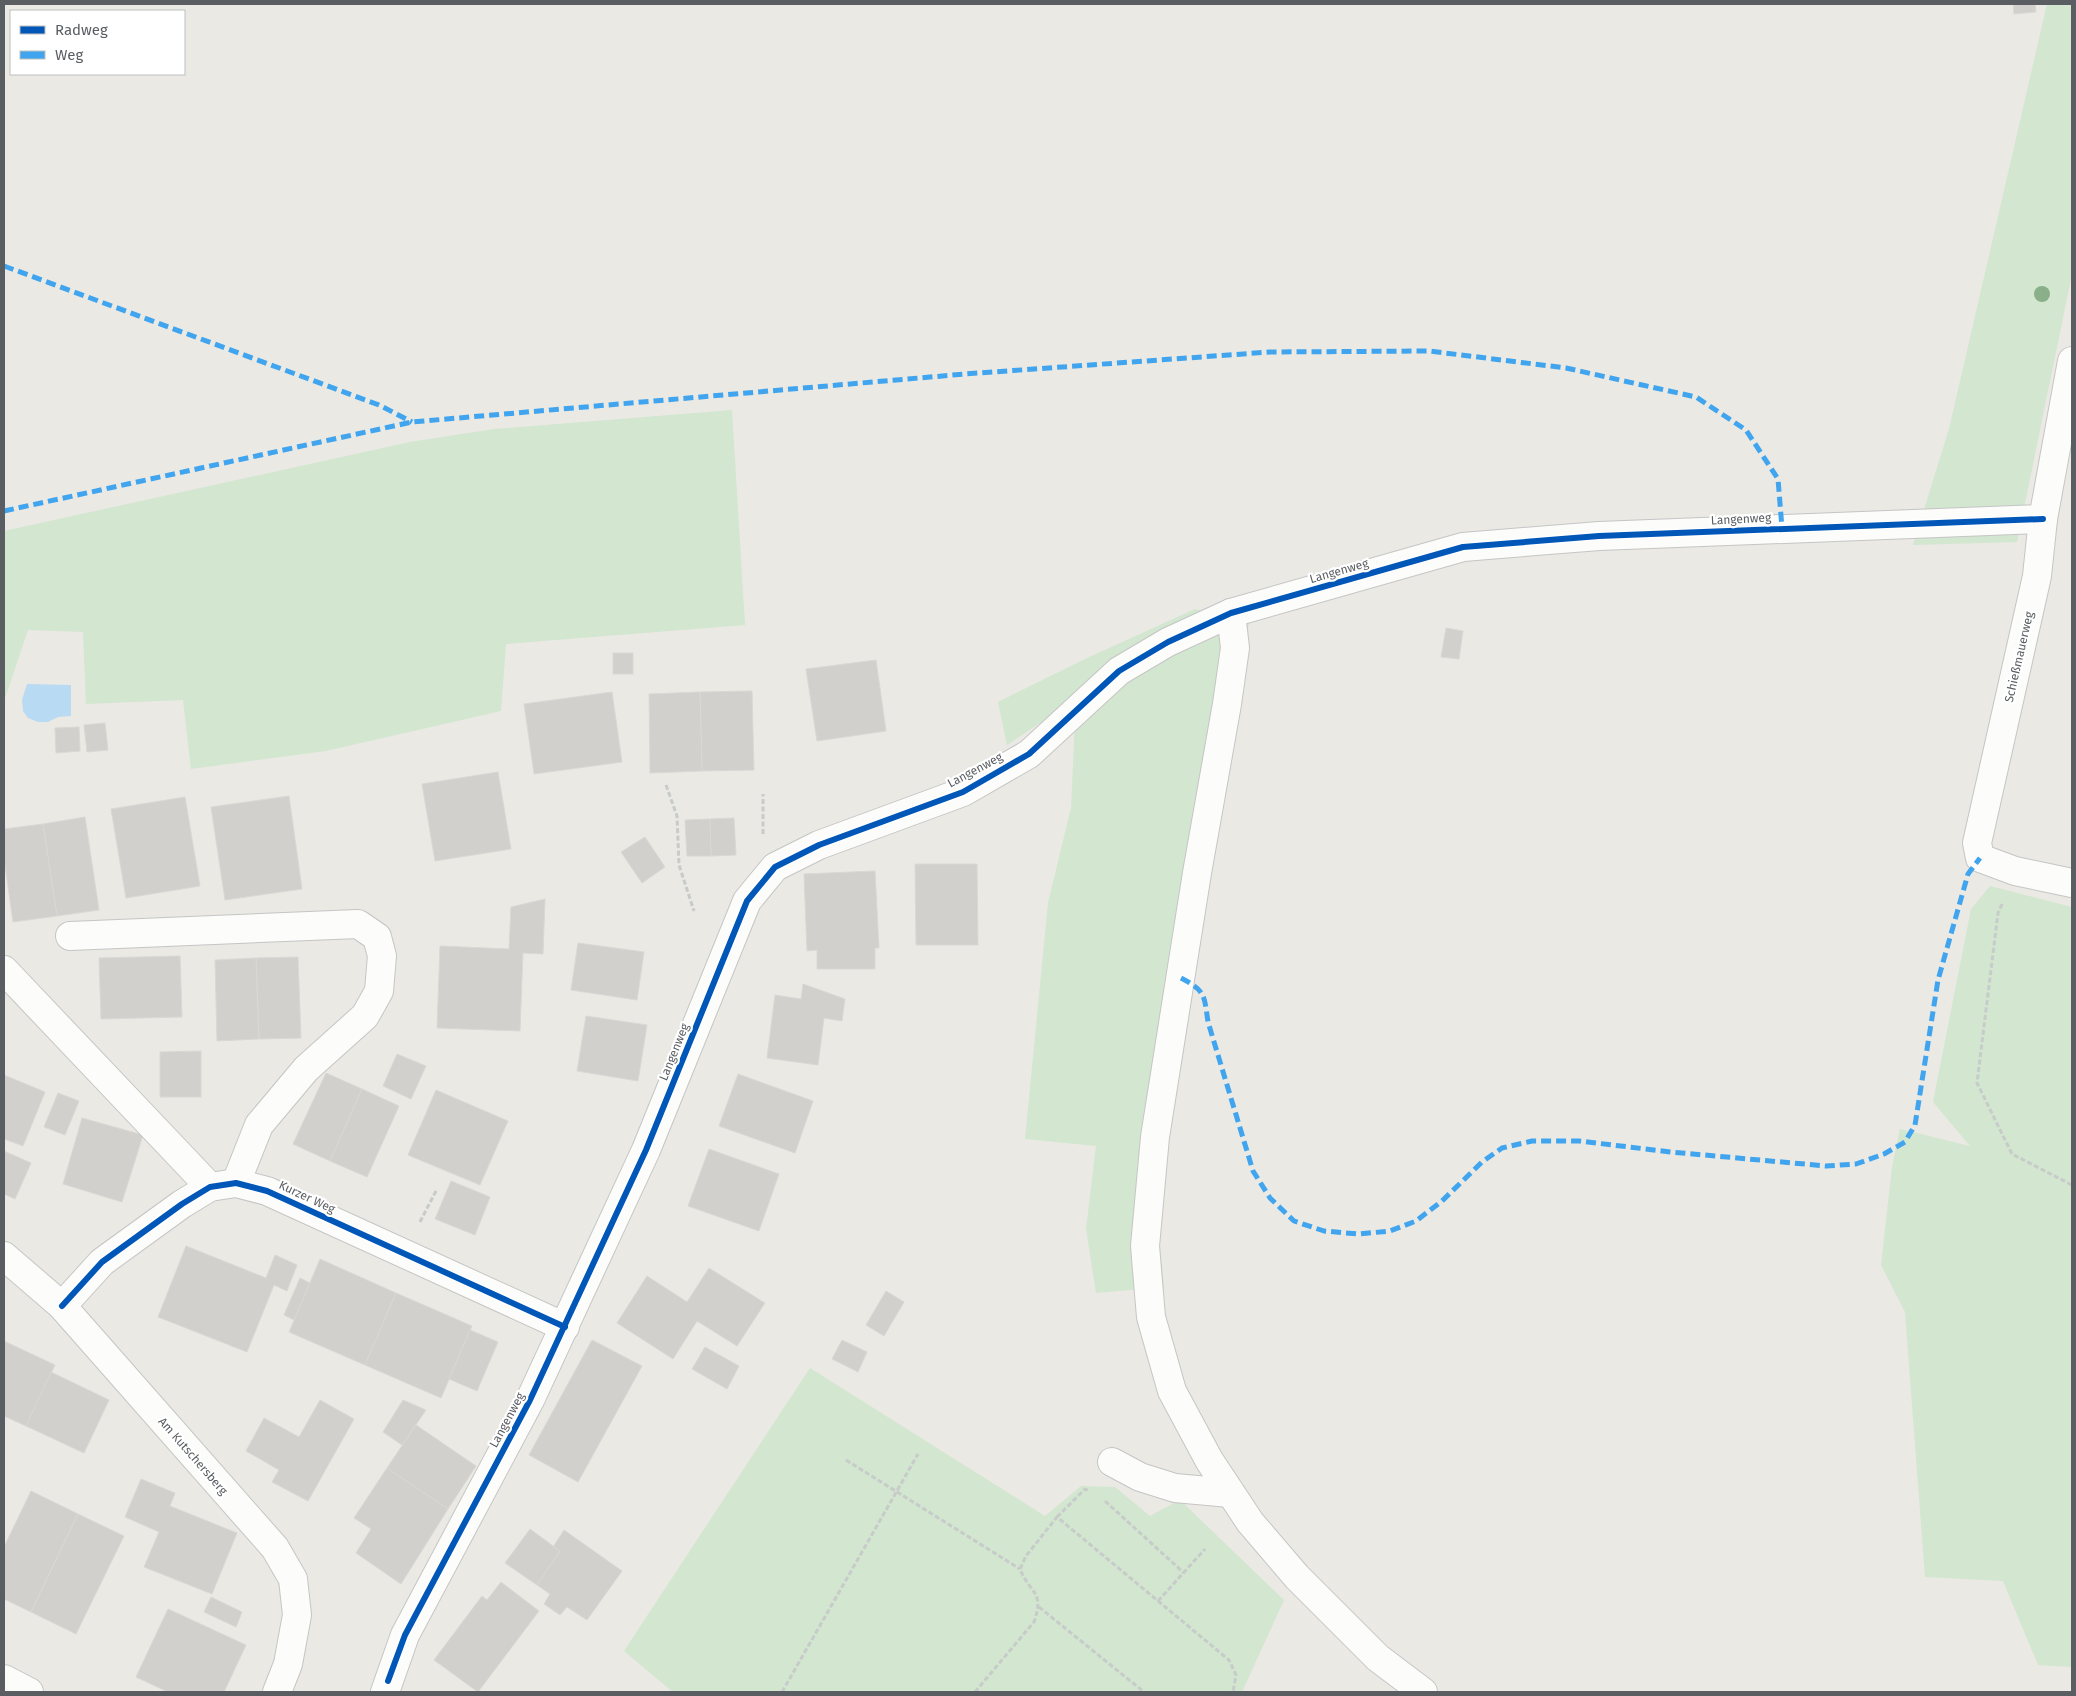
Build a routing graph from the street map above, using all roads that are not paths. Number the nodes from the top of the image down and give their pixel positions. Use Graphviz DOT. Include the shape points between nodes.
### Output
graph roads {
  1 [pos="2072,361"];
  2 [pos="2043,519"];
  3 [pos="1231,613"];
  4 [pos="2072,883"];
  5 [pos="70,936"];
  6 [pos="4,970"];
  7 [pos="223,1185"];
  8 [pos="4,1256"];
  9 [pos="62,1306"];
  10 [pos="565,1328"];
  11 [pos="1112,1462"];
  12 [pos="1230,1493"];
  13 [pos="4,1679"];
  14 [pos="386,1686"];
  15 [pos="30,1692"];
  16 [pos="277,1692"];
  17 [pos="1423,1692"];
  1 -- 2 [label="street, Schießmauerweg"];
  2 -- 3 [label="street, Langenweg" via="1599,536 1463,547"];
  2 -- 4 [label="street, Schießmauerweg" via="2037,576 1977,843 1980,858 2015,871"];
  3 -- 10 [label="street, Langenweg" via="1168,642 1119,671 1029,754 963,792 819,845 776,867 747,900 646,1150"];
  3 -- 12 [label="street" via="1235,648 1155,1137 1145,1246 1151,1317 1172,1391"];
  5 -- 7 [label="street" via="358,924 377,937 382,956 379,991 365,1016 306,1069 259,1124"];
  6 -- 7 [label="street"];
  7 -- 9 [label="street" via="182,1204 102,1262"];
  7 -- 10 [label="street, Kurzer Weg" via="268,1191"];
  8 -- 9 [label="street, Am Kutschersberg"];
  9 -- 16 [label="street, Am Kutschersberg" via="275,1548 293,1579 297,1616 288,1664"];
  10 -- 14 [label="street, Langenweg" via="405,1635"];
  11 -- 12 [label="street" via="1140,1477 1175,1488"];
  12 -- 17 [label="street" via="1297,1577 1378,1658"];
  13 -- 15 [label="street"];
}
